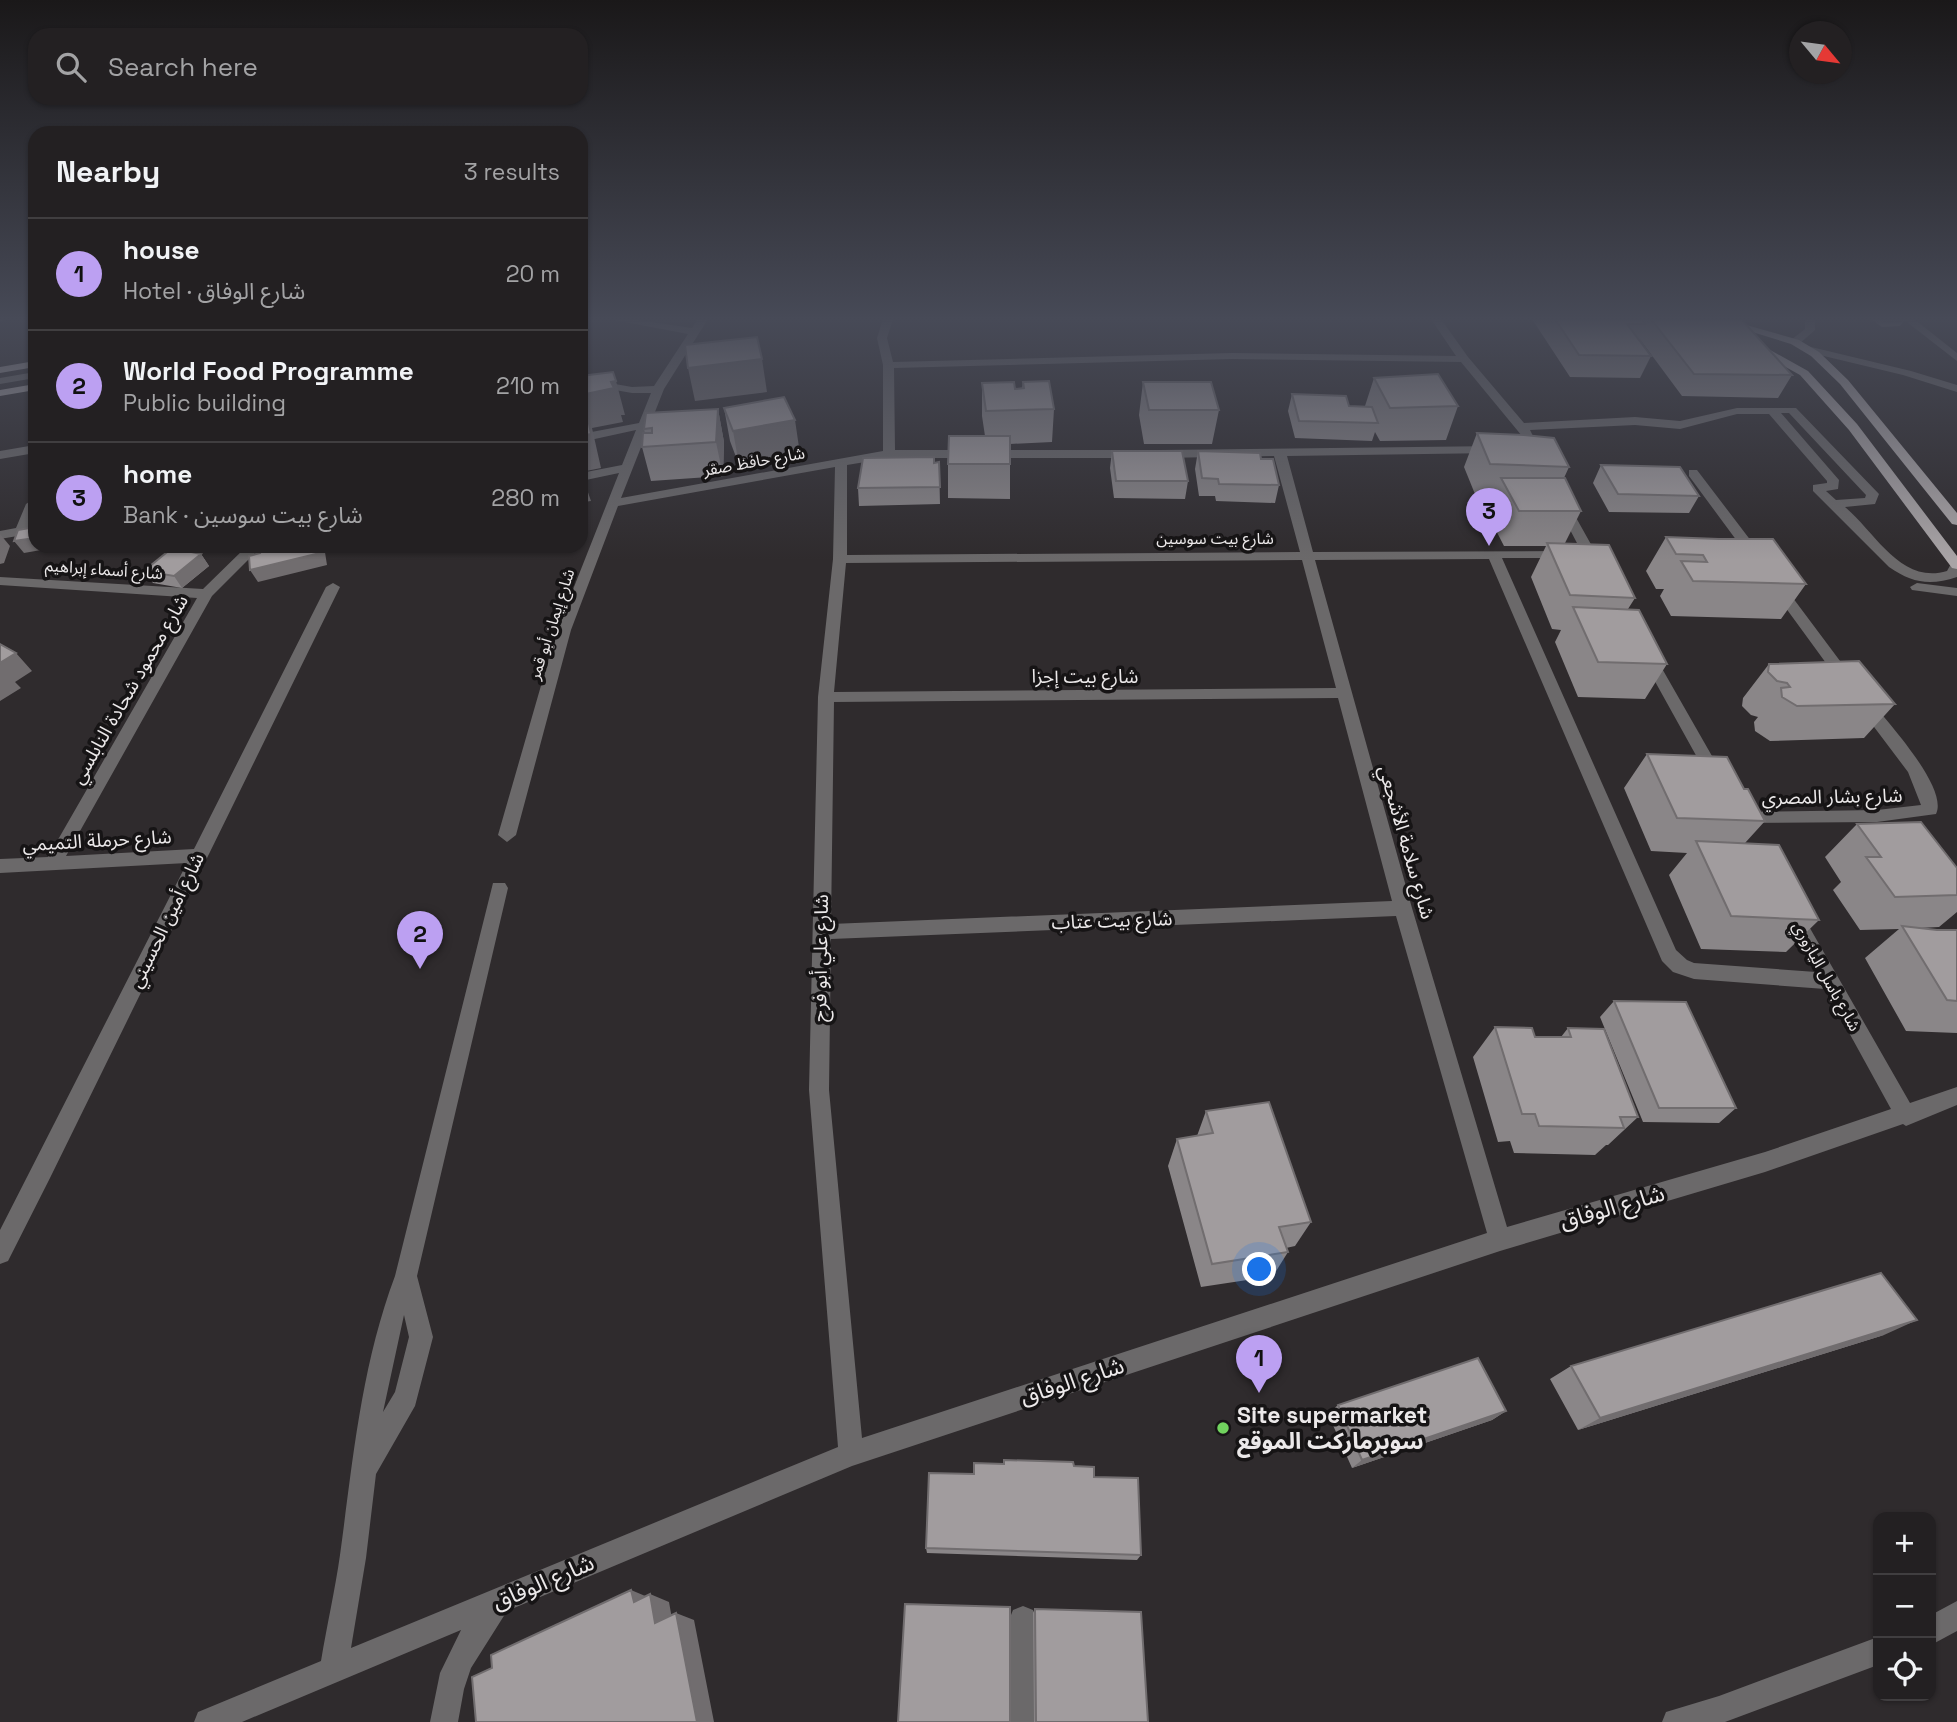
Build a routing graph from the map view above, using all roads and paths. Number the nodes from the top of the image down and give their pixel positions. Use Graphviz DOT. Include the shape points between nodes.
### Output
graph roads {
  1 [pos="654,399"];
  2 [pos="889,399"];
  3 [pos="1495,399"];
  4 [pos="1783,399"];
  5 [pos="1828,399"];
  6 [pos="1855,399"];
  7 [pos="1792,410"];
  8 [pos="1775,412"];
  9 [pos="644,425"];
  10 [pos="588,437"];
  11 [pos="1525,439"];
  12 [pos="1504,448"];
  13 [pos="28,450"];
  14 [pos="890,454"];
  15 [pos="1280,454"];
  16 [pos="0,455"];
  17 [pos="841,462"];
  18 [pos="628,467"];
  19 [pos="1545,471"];
  20 [pos="1693,473"];
  21 [pos="588,476"];
  22 [pos="1558,495"];
  23 [pos="613,503"];
  24 [pos="1832,504"];
  25 [pos="1957,521"];
  26 [pos="28,530"];
  27 [pos="0,535"];
  28 [pos="248,553"];
  29 [pos="1590,554"];
  30 [pos="1307,555"];
  31 [pos="1494,555"];
  32 [pos="840,559"];
  33 [pos="1957,565"];
  34 [pos="1604,578"];
  35 [pos="0,580"];
  36 [pos="333,587"];
  37 [pos="1957,592"];
  38 [pos="206,594"];
  39 [pos="1637,638"];
  40 [pos="1344,693"];
  41 [pos="826,696"];
  42 [pos="507,835"];
  43 [pos="197,856"];
  44 [pos="53,864"];
  45 [pos="0,866"];
  46 [pos="499,888"];
  47 [pos="1784,899"];
  48 [pos="1403,908"];
  49 [pos="820,932"];
  50 [pos="1830,981"];
  51 [pos="1957,1097"];
  52 [pos="1906,1116"];
  53 [pos="1500,1240"];
  54 [pos="0,1253"];
  55 [pos="406,1276"];
  56 [pos="851,1454"];
  57 [pos="362,1472"];
  58 [pos="499,1601"];
  59 [pos="1957,1615"];
  60 [pos="1023,1620"];
  61 [pos="1936,1628"];
  62 [pos="1873,1653"];
  63 [pos="334,1668"];
  64 [pos="208,1722"];
  65 [pos="444,1722"];
  66 [pos="1023,1722"];
  67 [pos="1676,1722"];
  1 -- 9 [label="street, شارع إيمان أبو قمر"];
  2 -- 14 [label="street"];
  3 -- 11 [label="street"];
  4 -- 7 [label="street"];
  5 -- 33 [label="main road"];
  6 -- 25 [label="main road"];
  7 -- 8 [label="street"];
  7 -- 24 [label="street" via="1873,494 1871,501"];
  8 -- 11 [label="street" via="1685,431"];
  8 -- 24 [label="street" via="1833,480 1834,486 1817,488"];
  9 -- 10 [label="street"];
  9 -- 18 [label="street, شارع إيمان أبو قمر"];
  11 -- 19 [label="street"];
  12 -- 15 [label="street, شارع حافظ صقر"];
  13 -- 16 [label="street"];
  14 -- 15 [label="street, شارع حافظ صقر"];
  14 -- 17 [label="street, شارع حافظ صقر"];
  15 -- 30 [label="street, شارع سلامة الأشجعي"];
  17 -- 23 [label="street, شارع حافظ صقر"];
  17 -- 32 [label="street, شارع علي أبو فرح"];
  18 -- 21 [label="street"];
  18 -- 23 [label="street, شارع إيمان أبو قمر"];
  20 -- 39 [label="street, شارع بشار المصري" via="1916,773 1930,797 1930,810 1908,815 1736,811"];
  22 -- 29 [label="street"];
  23 -- 42 [label="street, شارع إيمان أبو قمر" via="564,630"];
  24 -- 33 [label="street" via="1903,572 1941,578 1952,574"];
  24 -- 37 [label="street" via="1837,518 1890,575 1923,589"];
  26 -- 27 [label="street"];
  28 -- 38 [label="street, شارع محمود شحادة النابلسي"];
  29 -- 31 [label="street, شارع بيت سوسين"];
  29 -- 34 [label="street"];
  30 -- 31 [label="street, شارع بيت سوسين"];
  30 -- 32 [label="street, شارع بيت سوسين"];
  30 -- 40 [label="street, شارع سلامة الأشجعي"];
  31 -- 50 [label="street" via="1669,955 1694,971"];
  32 -- 41 [label="street, شارع علي أبو فرح"];
  35 -- 38 [label="street, شارع أسماء إبراهيم"];
  36 -- 43 [label="street, شارع أمين الحسيني"];
  38 -- 44 [label="street, شارع محمود شحادة النابلسي"];
  40 -- 41 [label="street, شارع بيت إجزا"];
  40 -- 48 [label="street, شارع سلامة الأشجعي"];
  41 -- 49 [label="street, شارع علي أبو فرح"];
  43 -- 44 [label="street, شارع حرملة التميمي"];
  43 -- 54 [label="street, شارع أمين الحسيني"];
  44 -- 45 [label="street, شارع حرملة التميمي"];
  46 -- 55 [label="street"];
  47 -- 50 [label="street, شارع باسل اليازوري"];
  48 -- 49 [label="street, شارع بيت عتاب"];
  48 -- 53 [label="street, شارع سلامة الأشجعي"];
  49 -- 56 [label="street, شارع علي أبو فرح" via="819,1090"];
  50 -- 52 [label="street, شارع باسل اليازوري"];
  51 -- 52 [label="street, شارع الوفاق"];
  52 -- 53 [label="street, شارع الوفاق"];
  53 -- 56 [label="street, شارع الوفاق"];
  55 -- 57 [label="street" via="387,1332"];
  55 -- 57 [label="street" via="421,1337 406,1397"];
  56 -- 58 [label="street, شارع الوفاق"];
  57 -- 63 [label="street"];
  58 -- 63 [label="street, شارع الوفاق"];
  58 -- 65 [label="street" via="475,1630 457,1666"];
  59 -- 61 [label="street"];
  60 -- 66 [label="street"];
  62 -- 67 [label="street"];
  63 -- 64 [label="street, شارع الوفاق"];
}
